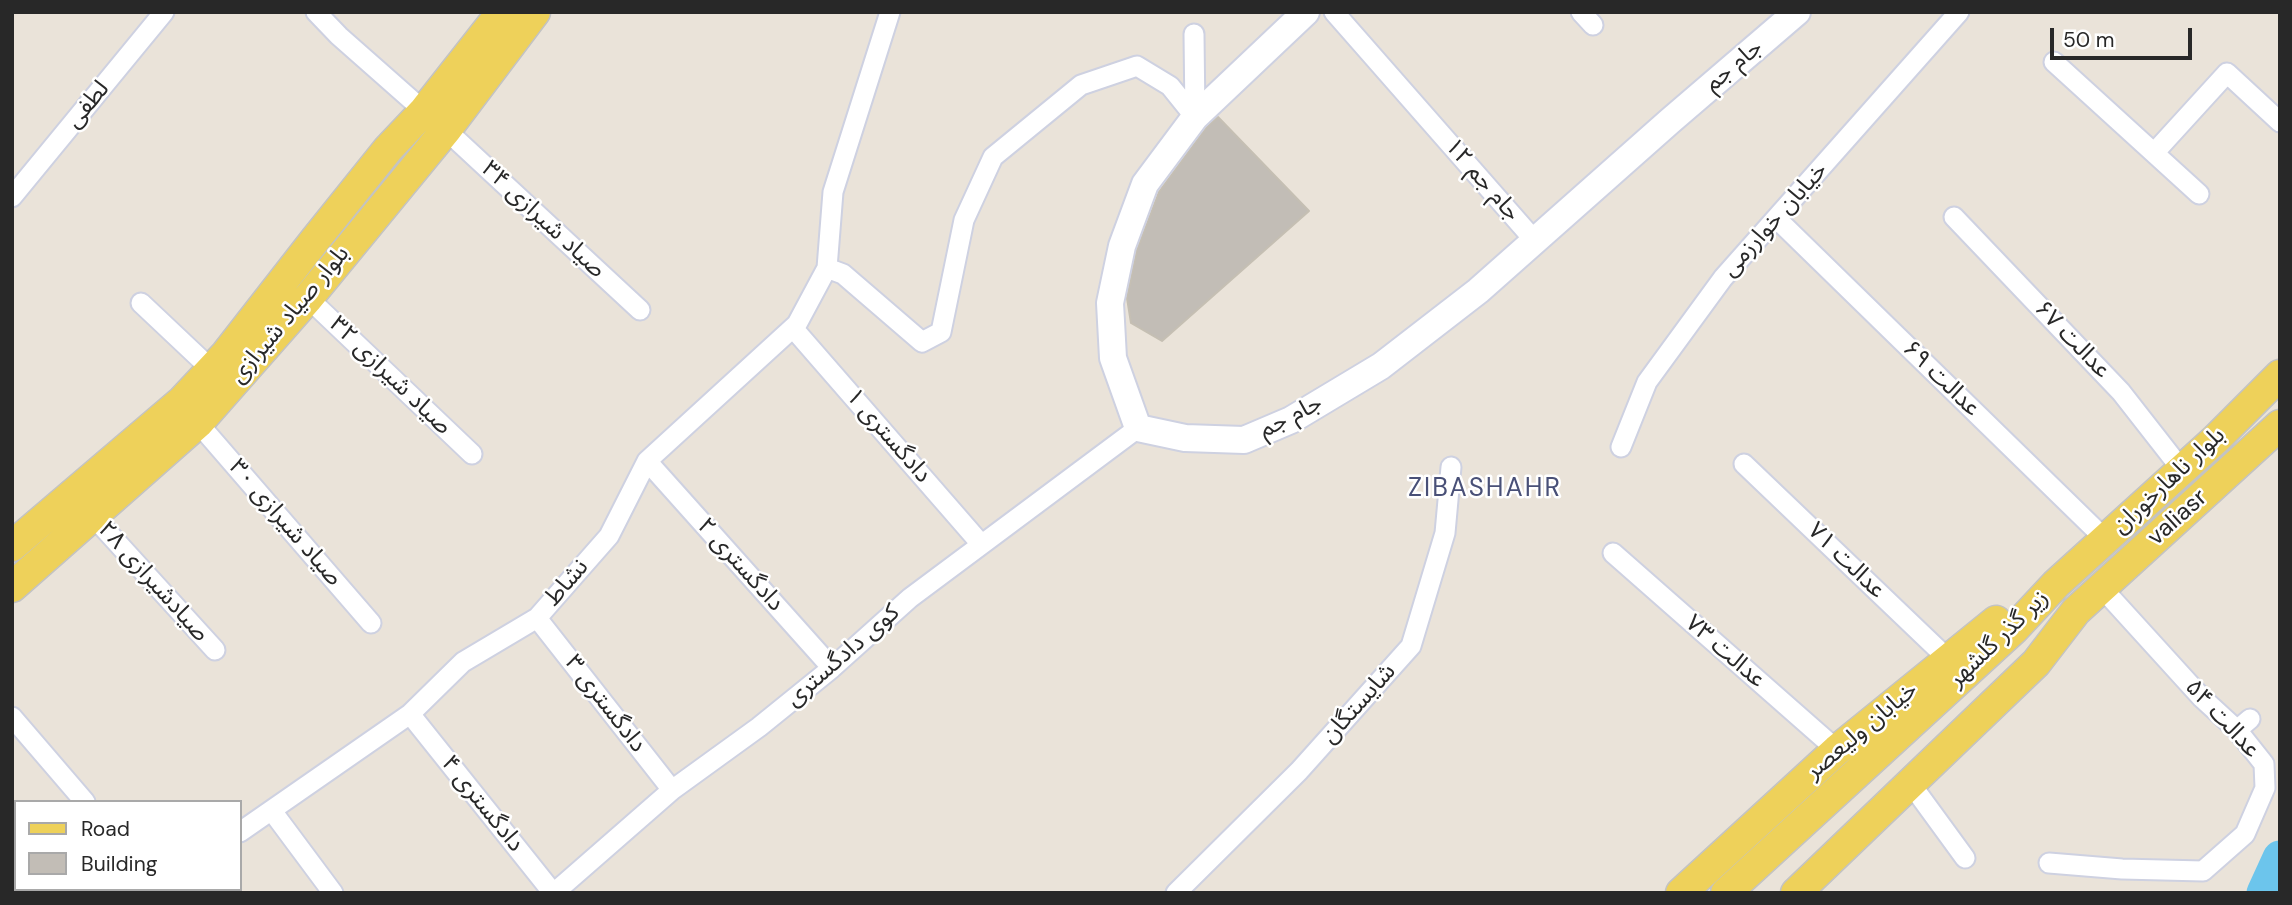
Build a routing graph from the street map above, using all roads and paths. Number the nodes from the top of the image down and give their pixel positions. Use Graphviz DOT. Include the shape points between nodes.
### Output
graph roads {
  1 [pos="164,12"];
  2 [pos="316,12"];
  3 [pos="502,12"];
  4 [pos="535,12"];
  5 [pos="890,12"];
  6 [pos="1306,12"];
  7 [pos="1334,12"];
  8 [pos="1797,12"];
  9 [pos="1959,12"];
  10 [pos="1194,34"];
  11 [pos="2054,62"];
  12 [pos="1195,117"];
  13 [pos="435,120"];
  14 [pos="2280,122"];
  15 [pos="2154,153"];
  16 [pos="2199,194"];
  17 [pos="12,197"];
  18 [pos="1954,217"];
  19 [pos="1777,219"];
  20 [pos="1535,241"];
  21 [pos="827,268"];
  22 [pos="308,298"];
  23 [pos="141,303"];
  24 [pos="640,310"];
  25 [pos="793,328"];
  26 [pos="211,369"];
  27 [pos="2280,375"];
  28 [pos="198,423"];
  29 [pos="1138,428"];
  30 [pos="2278,431"];
  31 [pos="2216,439"];
  32 [pos="1621,447"];
  33 [pos="472,454"];
  34 [pos="647,461"];
  35 [pos="1744,464"];
  36 [pos="2238,464"];
  37 [pos="1451,467"];
  38 [pos="2182,470"];
  39 [pos="92,515"];
  40 [pos="2105,540"];
  41 [pos="16,543"];
  42 [pos="981,544"];
  43 [pos="1613,553"];
  44 [pos="40,563"];
  45 [pos="2056,584"];
  46 [pos="12,587"];
  47 [pos="2102,588"];
  48 [pos="2076,611"];
  49 [pos="537,618"];
  50 [pos="371,623"];
  51 [pos="215,650"];
  52 [pos="1948,659"];
  53 [pos="832,668"];
  54 [pos="410,714"];
  55 [pos="12,717"];
  56 [pos="1837,750"];
  57 [pos="1911,783"];
  58 [pos="672,790"];
  59 [pos="83,800"];
  60 [pos="272,811"];
  61 [pos="242,831"];
  62 [pos="1965,858"];
  63 [pos="2049,863"];
  64 [pos="333,893"];
  65 [pos="554,893"];
  66 [pos="1176,893"];
  67 [pos="1681,893"];
  68 [pos="1726,893"];
  69 [pos="1755,893"];
  70 [pos="1796,893"];
  1 -- 17 [label="street, لطفی"];
  2 -- 13 [label="street, صیاد شیرازی ۳۴"];
  3 -- 13 [label="main road, بلوار صیاد شیرازی"];
  4 -- 13 [label="main road, بلوار صیاد شیرازی"];
  5 -- 21 [label="street" via="833,192"];
  6 -- 12 [label="street"];
  7 -- 20 [label="street, ۱۲ جام جم"];
  8 -- 20 [label="street, جام جم"];
  9 -- 19 [label="street, خیابان خوارزمی"];
  10 -- 12 [label="street"];
  11 -- 15 [label="street"];
  12 -- 21 [label="street" via="1170,86 1137,66 1081,85 993,157 964,220 941,331 922,342 843,274"];
  12 -- 29 [label="street" via="1145,184 1122,246 1110,303 1113,358"];
  13 -- 22 [label="main road, بلوار صیاد شیرازی"];
  13 -- 24 [label="street, صیاد شیرازی ۳۴"];
  13 -- 26 [label="main road, بلوار صیاد شیرازی" via="388,149"];
  14 -- 15 [label="street" via="2227,73"];
  15 -- 16 [label="street"];
  18 -- 38 [label="street, عدالت ۶۷" via="2121,392"];
  19 -- 32 [label="street, خیابان خوارزمی" via="1723,278 1647,382"];
  19 -- 40 [label="street, عدالت ۶۹"];
  20 -- 29 [label="street, جام جم" via="1381,366 1291,420 1244,440 1185,438"];
  21 -- 25 [label="street, نشاط"];
  22 -- 28 [label="main road, بلوار صیاد شیرازی"];
  22 -- 33 [label="street, صیاد شیرازی ۳۲"];
  23 -- 26 [label="street"];
  25 -- 34 [label="street, نشاط"];
  25 -- 42 [label="street, دادگستری ۱"];
  26 -- 41 [label="main road, بلوار صیاد شیرازی" via="182,401"];
  27 -- 31 [label="main road, بلوار ناهارخوران"];
  28 -- 39 [label="main road, بلوار صیاد شیرازی"];
  28 -- 50 [label="street, صیاد شیرازی ۳۰"];
  29 -- 42 [label="street, کوی دادگستری"];
  30 -- 36 [label="main road, valiasr"];
  31 -- 36 [label="main road"];
  31 -- 38 [label="main road, بلوار ناهارخوران"];
  34 -- 49 [label="street, نشاط" via="609,536"];
  34 -- 53 [label="street, دادگستری ۲"];
  35 -- 52 [label="street, عدالت ۷۱"];
  36 -- 47 [label="main road, valiasr"];
  37 -- 66 [label="street, شایستگان" via="1446,533 1411,646 1299,771"];
  38 -- 40 [label="main road, بلوار ناهارخوران"];
  39 -- 44 [label="main road, بلوار صیاد شیرازی"];
  39 -- 51 [label="street, ۲۸ صیادشیرازی"];
  40 -- 45 [label="main road, بلوار ناهارخوران"];
  41 -- 44 [label="main road"];
  42 -- 53 [label="street, کوی دادگستری" via="910,598"];
  43 -- 56 [label="street, عدالت ۷۳"];
  44 -- 46 [label="main road, بلوار صیاد شیرازی"];
  45 -- 52 [label="main road, خیابان ولیعصر" via="2006,614"];
  45 -- 68 [label="main road, زیر گذر گلشهر" via="2014,629"];
  47 -- 48 [label="main road, valiasr"];
  47 -- 63 [label="street, عدالت ۵۴" via="2202,698 2243,724 2264,764 2265,788 2245,834 2203,871"];
  48 -- 57 [label="main road" via="2036,663"];
  48 -- 69 [label="main road, زیر گذر گلشهر" via="2023,643"];
  49 -- 54 [label="street, نشاط" via="463,662"];
  49 -- 58 [label="street, دادگستری ۳"];
  52 -- 56 [label="main road, خیابان ولیعصر"];
  53 -- 58 [label="street, کوی دادگستری"];
  54 -- 60 [label="street, نشاط"];
  54 -- 65 [label="street, دادگستری ۴"];
  55 -- 59 [label="street"];
  56 -- 67 [label="main road, خیابان ولیعصر"];
  57 -- 62 [label="street"];
  57 -- 70 [label="main road"];
  58 -- 65 [label="street, کوی دادگستری"];
  60 -- 61 [label="street, نشاط"];
  60 -- 64 [label="street"];
}
